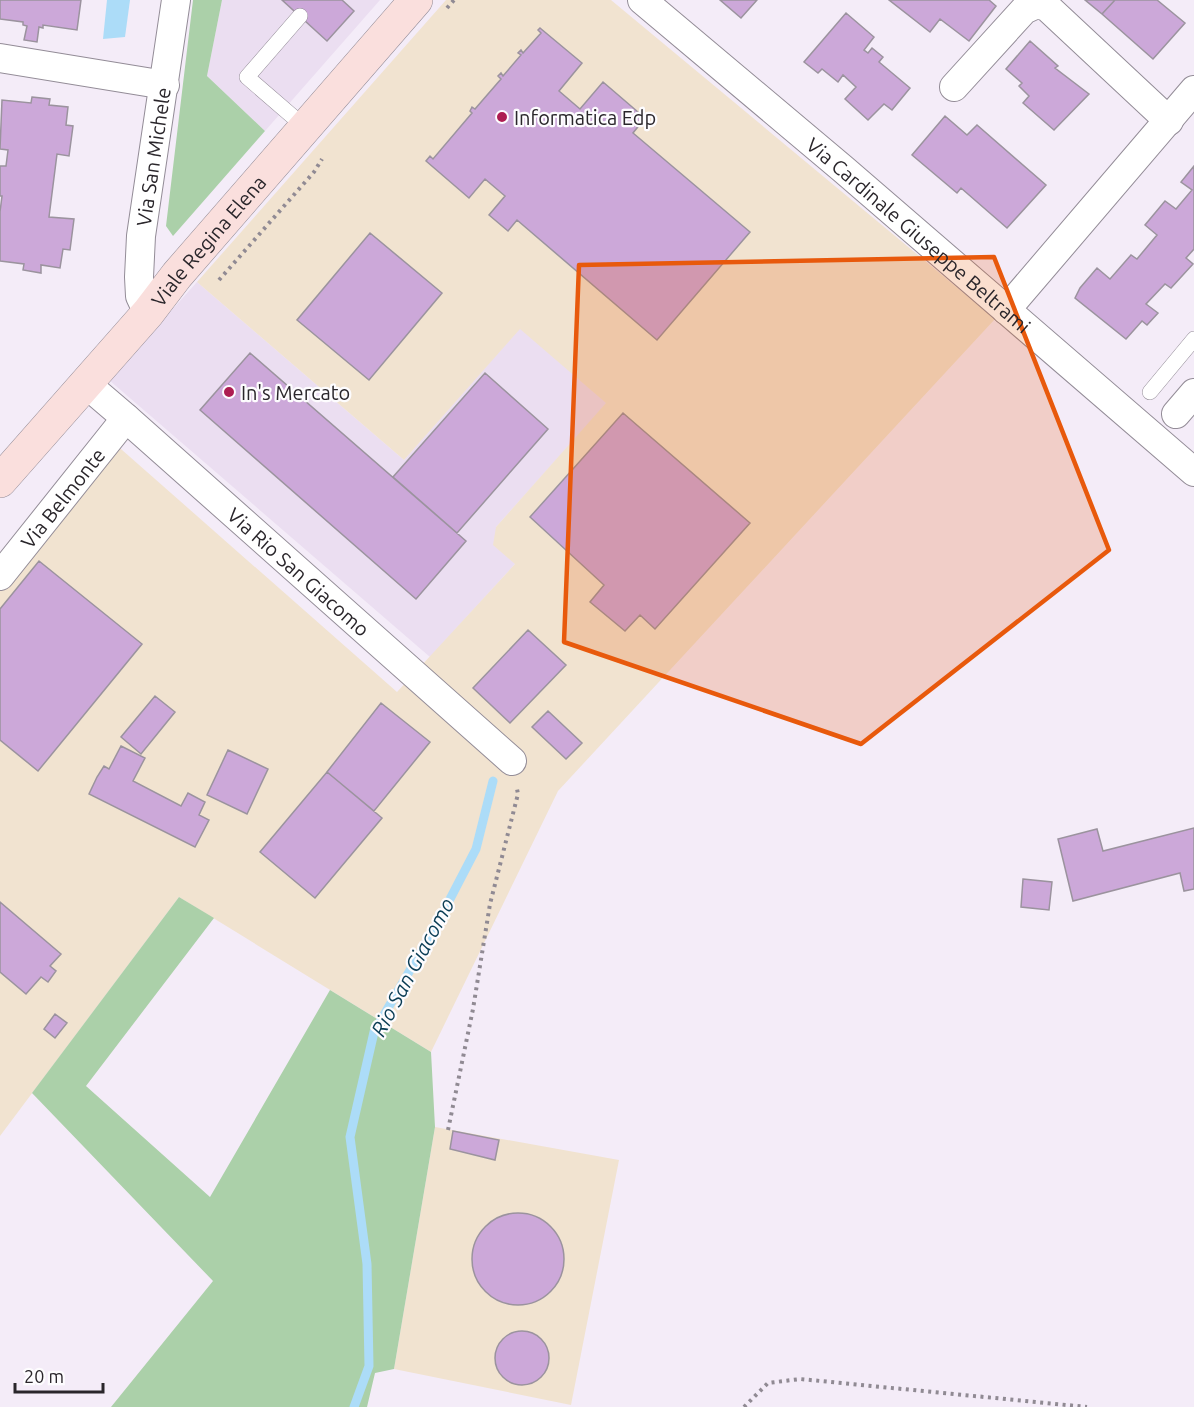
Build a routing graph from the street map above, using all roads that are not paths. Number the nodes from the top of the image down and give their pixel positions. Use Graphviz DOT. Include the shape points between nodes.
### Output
graph roads {
  1 [pos="176,0"];
  2 [pos="416,0"];
  3 [pos="642,0"];
  4 [pos="300,16"];
  5 [pos="0,58"];
  6 [pos="165,85"];
  7 [pos="954,87"];
  8 [pos="1194,90"];
  9 [pos="1169,121"];
  10 [pos="306,128"];
  11 [pos="1005,310"];
  12 [pos="148,313"];
  13 [pos="1194,339"];
  14 [pos="85,383"];
  15 [pos="1150,392"];
  16 [pos="1194,393"];
  17 [pos="1176,414"];
  18 [pos="126,418"];
  19 [pos="1194,472"];
  20 [pos="0,481"];
  21 [pos="0,576"];
  22 [pos="512,762"];
  1 -- 6 [label="street, Via San Michele"];
  2 -- 10 [label="main road, Viale Regina Elena"];
  3 -- 11 [label="street, Via Cardinale Giuseppe Beltrami"];
  4 -- 10 [label="lane" via="247,77"];
  5 -- 6 [label="street"];
  6 -- 12 [label="street, Via San Michele" via="141,236 140,296"];
  7 -- 9 [label="street" via="1024,10 1037,4 1047,7"];
  8 -- 9 [label="street"];
  9 -- 11 [label="street"];
  10 -- 12 [label="main road, Viale Regina Elena"];
  11 -- 19 [label="street, Via Cardinale Giuseppe Beltrami"];
  12 -- 14 [label="main road, Viale Regina Elena"];
  13 -- 15 [label="lane"];
  14 -- 18 [label="street, Via Rio San Giacomo"];
  14 -- 20 [label="main road, Viale Regina Elena"];
  16 -- 17 [label="street"];
  18 -- 21 [label="street, Via Belmonte"];
  18 -- 22 [label="street, Via Rio San Giacomo"];
}
